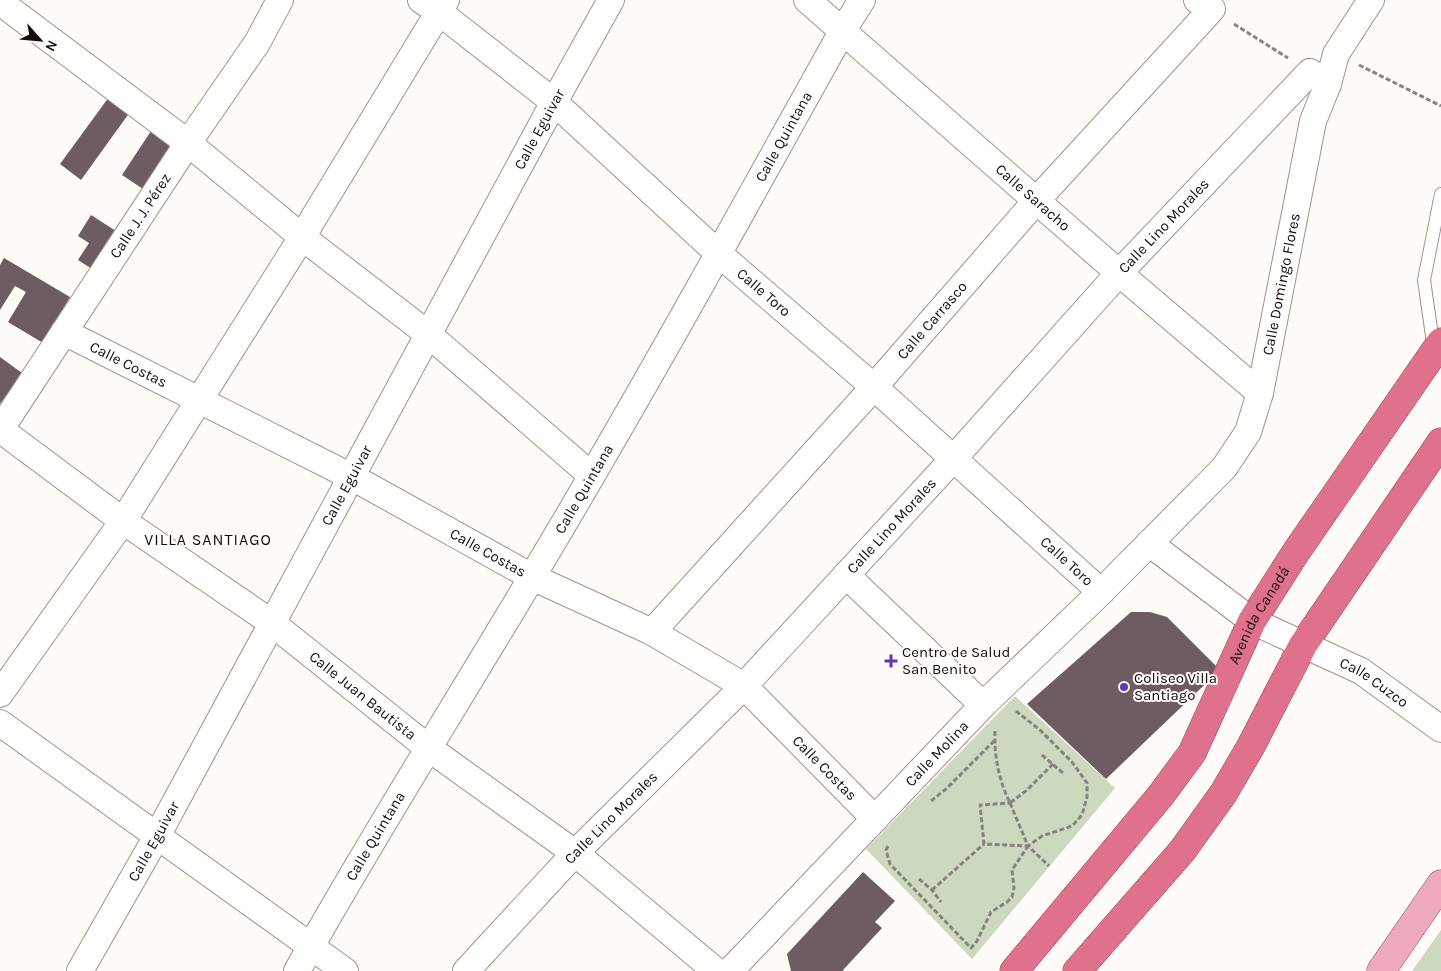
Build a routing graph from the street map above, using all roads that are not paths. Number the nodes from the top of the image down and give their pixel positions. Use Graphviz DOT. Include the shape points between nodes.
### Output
graph roads {
  1 [pos="280,0"];
  2 [pos="611,0"];
  3 [pos="807,0"];
  4 [pos="862,0"];
  5 [pos="1371,0"];
  6 [pos="0,2"];
  7 [pos="435,4"];
  8 [pos="1205,5"];
  9 [pos="843,30"];
  10 [pos="1319,78"];
  11 [pos="554,102"];
  12 [pos="188,143"];
  13 [pos="1441,194"];
  14 [pos="1036,201"];
  15 [pos="302,237"];
  16 [pos="719,254"];
  17 [pos="1119,273"];
  18 [pos="64,332"];
  19 [pos="428,334"];
  20 [pos="1438,347"];
  21 [pos="874,387"];
  22 [pos="1260,393"];
  23 [pos="200,400"];
  24 [pos="0,430"];
  25 [pos="1441,442"];
  26 [pos="954,458"];
  27 [pos="591,475"];
  28 [pos="352,477"];
  29 [pos="123,521"];
  30 [pos="1150,543"];
  31 [pos="846,575"];
  32 [pos="532,577"];
  33 [pos="1102,592"];
  34 [pos="1252,621"];
  35 [pos="272,623"];
  36 [pos="652,632"];
  37 [pos="1302,645"];
  38 [pos="744,686"];
  39 [pos="0,694"];
  40 [pos="989,716"];
  41 [pos="0,723"];
  42 [pos="1441,729"];
  43 [pos="427,747"];
  44 [pos="883,829"];
  45 [pos="157,836"];
  46 [pos="575,853"];
  47 [pos="1441,884"];
  48 [pos="311,946"];
  49 [pos="80,971"];
  50 [pos="297,971"];
  51 [pos="346,971"];
  52 [pos="466,971"];
  53 [pos="716,971"];
  54 [pos="730,971"];
  55 [pos="1014,971"];
  56 [pos="1077,971"];
  57 [pos="1381,971"];
  1 -- 12 [label="street, Calle J. J. Pérez" via="258,43"];
  2 -- 11 [label="street, Calle Eguivar"];
  3 -- 9 [label="street, Calle Saracho"];
  4 -- 9 [label="street, Calle Quintana"];
  5 -- 10 [label="street, Calle Domingo Flores"];
  6 -- 12 [label="street"];
  7 -- 11 [label="street, Calle Toro"];
  7 -- 15 [label="street"];
  8 -- 14 [label="street, Calle Carrasco"];
  9 -- 14 [label="street, Calle Saracho"];
  9 -- 16 [label="street, Calle Quintana"];
  10 -- 17 [label="street, Calle Lino Morales"];
  10 -- 22 [label="street, Calle Domingo Flores"];
  11 -- 16 [label="street, Calle Toro"];
  11 -- 19 [label="street, Calle Eguivar"];
  12 -- 15 [label="street"];
  12 -- 18 [label="street, Calle J. J. Pérez"];
  13 -- 20 [label="lane, Avenida Canadá" via="1424,280"];
  14 -- 17 [label="street, Calle Saracho"];
  14 -- 21 [label="street, Calle Carrasco"];
  15 -- 19 [label="street"];
  15 -- 23 [label="street"];
  16 -- 21 [label="street, Calle Toro"];
  16 -- 27 [label="street, Calle Quintana"];
  17 -- 22 [label="street, Calle Saracho"];
  17 -- 26 [label="street, Calle Lino Morales"];
  18 -- 23 [label="street, Calle Costas"];
  18 -- 24 [label="street, Calle J. J. Pérez"];
  19 -- 27 [label="street"];
  19 -- 28 [label="street, Calle Eguivar"];
  20 -- 34 [label="highway, Avenida Canadá"];
  21 -- 26 [label="street, Calle Toro"];
  21 -- 36 [label="street, Calle Carrasco"];
  22 -- 30 [label="street, Calle Domingo Flores" via="1248,432 1224,468"];
  23 -- 28 [label="street, Calle Costas"];
  23 -- 29 [label="street"];
  24 -- 29 [label="street, Calle Juan Bautista"];
  25 -- 37 [label="highway"];
  26 -- 31 [label="street, Calle Lino Morales"];
  26 -- 33 [label="street, Calle Toro"];
  27 -- 32 [label="street, Calle Quintana"];
  28 -- 32 [label="street, Calle Costas"];
  28 -- 35 [label="street, Calle Eguivar"];
  29 -- 35 [label="street, Calle Juan Bautista"];
  29 -- 39 [label="street"];
  30 -- 33 [label="street, Calle Molina"];
  30 -- 34 [label="street"];
  31 -- 38 [label="street, Calle Lino Morales"];
  31 -- 40 [label="street"];
  32 -- 36 [label="street, Calle Costas"];
  32 -- 43 [label="street, Calle Quintana"];
  33 -- 40 [label="street, Calle Molina"];
  34 -- 37 [label="street"];
  34 -- 55 [label="highway, Avenida Canadá" via="1192,753 1161,795"];
  35 -- 43 [label="street, Calle Juan Bautista"];
  35 -- 45 [label="street, Calle Eguivar"];
  36 -- 38 [label="street, Calle Costas"];
  37 -- 42 [label="street, Calle Cuzco" via="1361,671"];
  37 -- 56 [label="highway" via="1223,794 1182,851"];
  38 -- 44 [label="street, Calle Costas"];
  38 -- 46 [label="street, Calle Lino Morales"];
  40 -- 44 [label="street, Calle Molina"];
  41 -- 45 [label="street"];
  43 -- 46 [label="street, Calle Juan Bautista"];
  43 -- 48 [label="street, Calle Quintana"];
  44 -- 54 [label="street, Calle Molina"];
  45 -- 48 [label="street"];
  45 -- 49 [label="street, Calle Eguivar"];
  46 -- 52 [label="street, Calle Lino Morales"];
  46 -- 53 [label="street, Calle Juan Bautista"];
  47 -- 57 [label="main road"];
  48 -- 50 [label="street, Calle Quintana"];
  48 -- 51 [label="street"];
}
